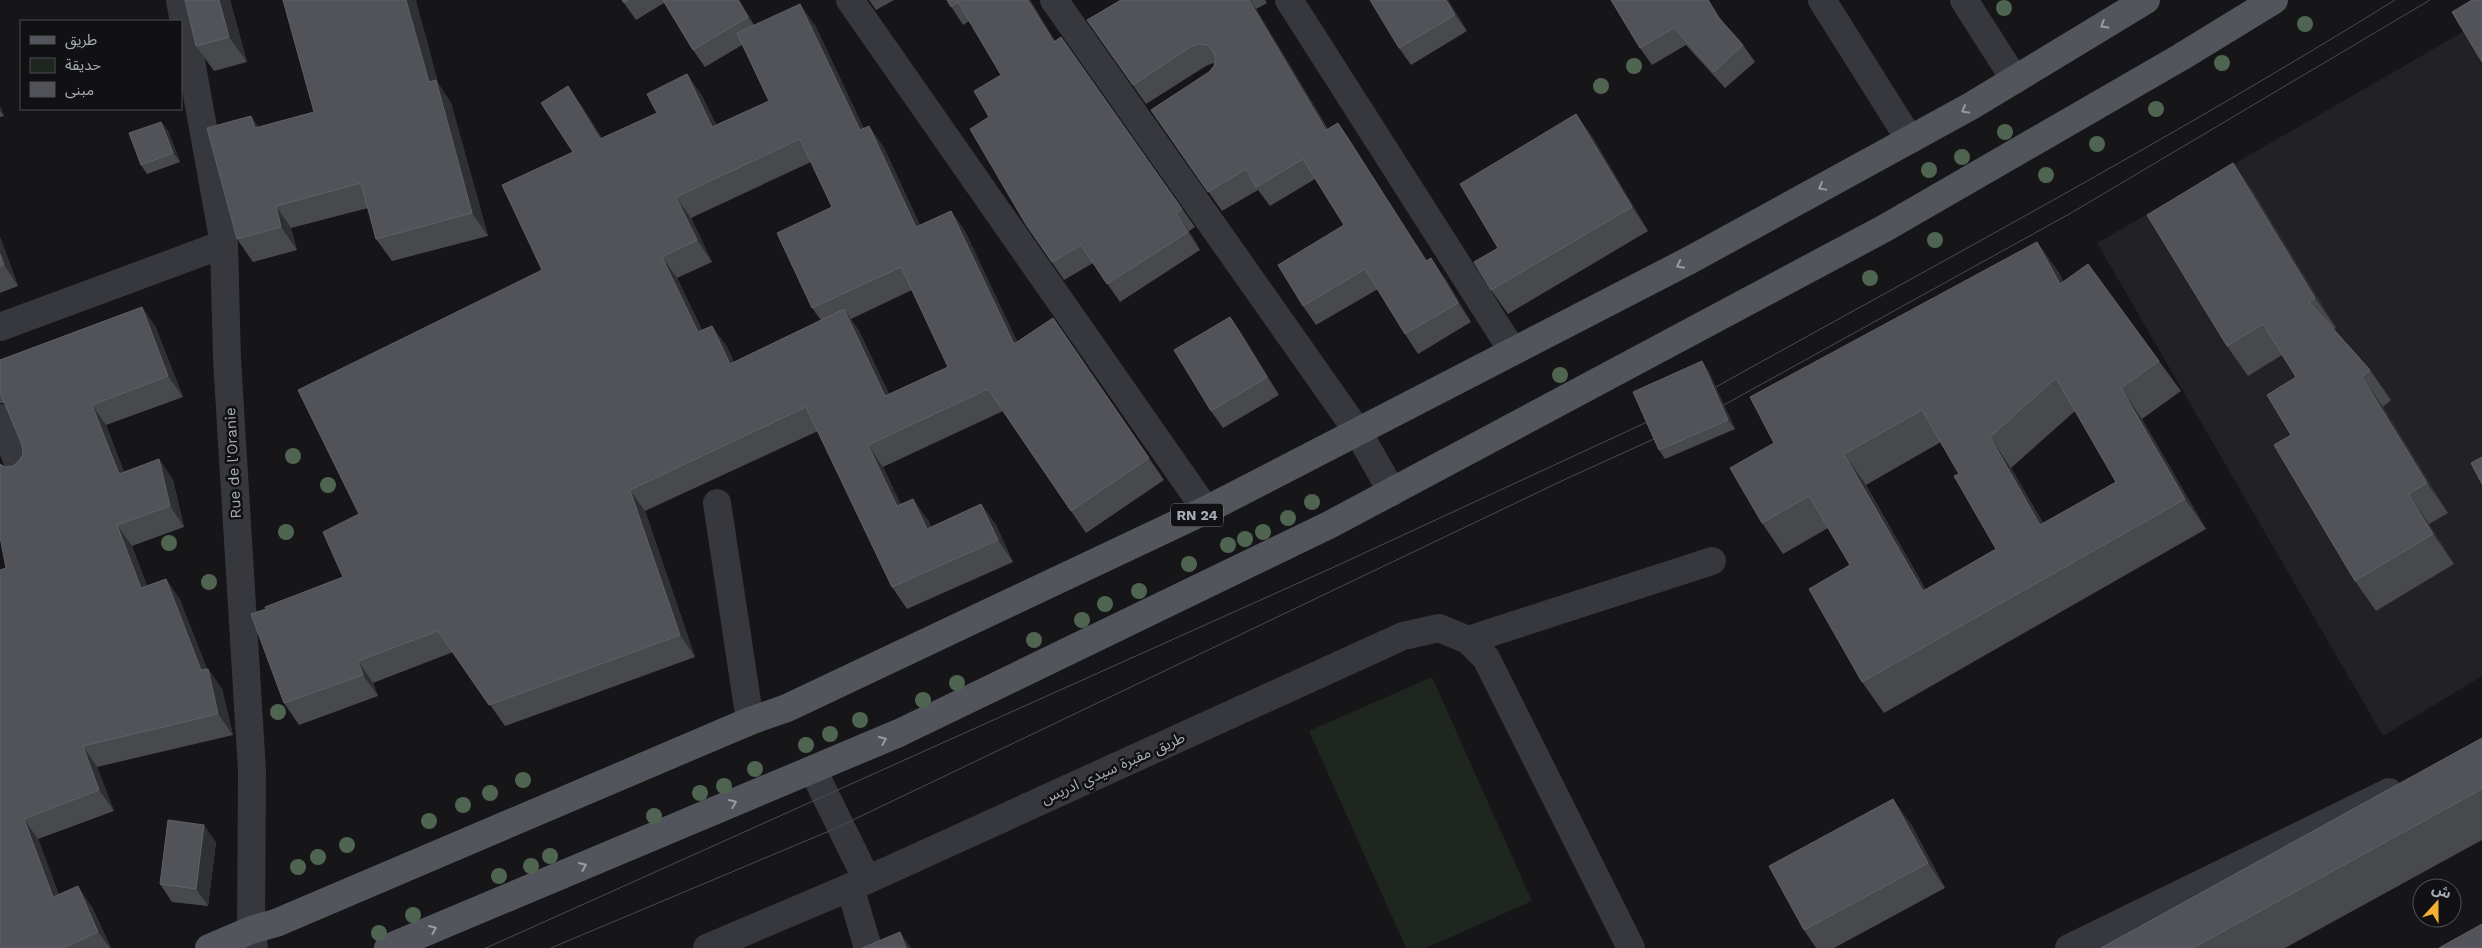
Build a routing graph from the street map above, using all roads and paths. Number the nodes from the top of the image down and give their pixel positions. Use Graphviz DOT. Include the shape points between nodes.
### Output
graph roads {
  1 [pos="180,0"];
  2 [pos="850,0"];
  3 [pos="1054,0"];
  4 [pos="1289,0"];
  5 [pos="1822,0"];
  6 [pos="1964,0"];
  7 [pos="2146,0"];
  8 [pos="2274,0"];
  9 [pos="2016,80"];
  10 [pos="1165,110"];
  11 [pos="1141,126"];
  12 [pos="1910,140"];
  13 [pos="224,244"];
  14 [pos="0,326"];
  15 [pos="1512,350"];
  16 [pos="0,418"];
  17 [pos="1358,432"];
  18 [pos="22,472"];
  19 [pos="1392,492"];
  20 [pos="716,502"];
  21 [pos="1206,510"];
  22 [pos="1712,561"];
  23 [pos="1468,640"];
  24 [pos="750,722"];
  25 [pos="813,770"];
  26 [pos="2410,781"];
  27 [pos="858,883"];
  28 [pos="252,939"];
  29 [pos="208,948"];
  30 [pos="388,948"];
  31 [pos="707,948"];
  32 [pos="868,948"];
  33 [pos="1631,948"];
  34 [pos="2069,948"];
  1 -- 13 [label="street, Rue de l'Oranie"];
  2 -- 21 [label="street"];
  3 -- 11 [label="street"];
  4 -- 15 [label="street"];
  5 -- 12 [label="street"];
  6 -- 9 [label="street"];
  7 -- 9 [label="main road, RN 24, one-way"];
  8 -- 19 [label="main road" via="1885,228"];
  9 -- 12 [label="main road, RN 24, one-way"];
  10 -- 11 [label="street"];
  11 -- 17 [label="street"];
  12 -- 15 [label="main road, RN 24, one-way" via="1690,260"];
  13 -- 14 [label="street"];
  13 -- 28 [label="street, Rue de l'Oranie" via="227,359 252,771"];
  15 -- 17 [label="main road, RN 24"];
  16 -- 18 [label="street"];
  17 -- 19 [label="street"];
  17 -- 21 [label="main road, RN 24"];
  25 -- 19 [label="main road, one-way" via="917,724"];
  20 -- 24 [label="street"];
  21 -- 24 [label="main road, RN 24" via="787,708"];
  22 -- 23 [label="street"];
  23 -- 27 [label="street, طريق مقبرة سيدي ادريس" via="1438,628 1403,636"];
  23 -- 33 [label="street, طريق مقبرة سيدي ادريس" via="1486,658"];
  24 -- 28 [label="main road, RN 24" via="276,923"];
  25 -- 27 [label="street"];
  30 -- 25 [label="main road, one-way"];
  26 -- 34 [label="street"];
  27 -- 31 [label="street, طريق مقبرة سيدي ادريس"];
  27 -- 32 [label="street"];
  28 -- 29 [label="main road, RN 24"];
}
